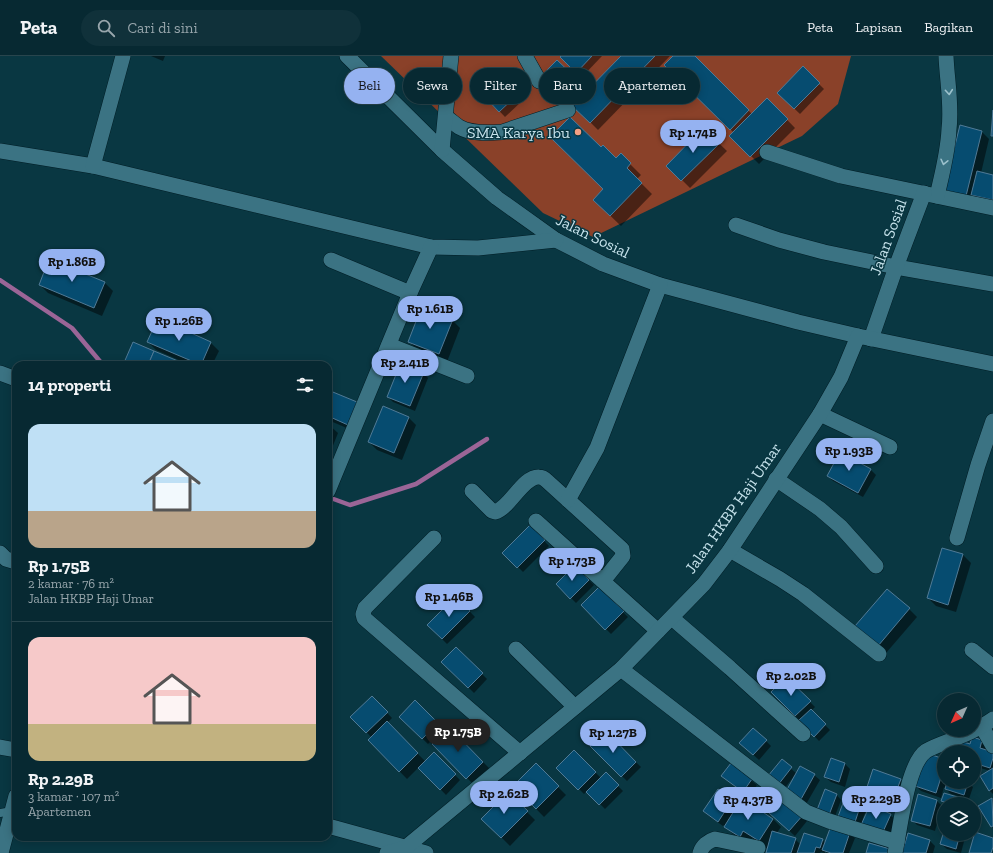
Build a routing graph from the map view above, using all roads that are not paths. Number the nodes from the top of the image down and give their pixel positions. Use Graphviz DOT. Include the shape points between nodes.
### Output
graph roads {
  1 [pos="123,56"];
  2 [pos="347,56"];
  3 [pos="451,56"];
  4 [pos="525,56"];
  5 [pos="946,56"];
  6 [pos="539,81"];
  7 [pos="568,110"];
  8 [pos="446,117"];
  9 [pos="442,150"];
  10 [pos="0,151"];
  11 [pos="767,152"];
  12 [pos="93,166"];
  13 [pos="930,194"];
  14 [pos="993,208"];
  15 [pos="736,225"];
  16 [pos="556,240"];
  17 [pos="431,247"];
  18 [pos="331,260"];
  19 [pos="896,267"];
  20 [pos="993,284"];
  21 [pos="660,285"];
  22 [pos="410,293"];
  23 [pos="864,338"];
  24 [pos="389,345"];
  25 [pos="993,364"];
  26 [pos="0,373"];
  27 [pos="467,376"];
  28 [pos="12,378"];
  29 [pos="820,414"];
  30 [pos="993,421"];
  31 [pos="890,447"];
  32 [pos="776,479"];
  33 [pos="332,481"];
  34 [pos="472,491"];
  35 [pos="568,500"];
  36 [pos="536,521"];
  37 [pos="434,538"];
  38 [pos="957,538"];
  39 [pos="730,550"];
  40 [pos="0,553"];
  41 [pos="12,561"];
  42 [pos="876,566"];
  43 [pos="603,581"];
  44 [pos="672,618"];
  45 [pos="658,631"];
  46 [pos="516,649"];
  47 [pos="972,650"];
  48 [pos="879,654"];
  49 [pos="993,667"];
  50 [pos="621,669"];
  51 [pos="575,707"];
  52 [pos="988,723"];
  53 [pos="803,734"];
  54 [pos="993,746"];
  55 [pos="0,747"];
  56 [pos="12,749"];
  57 [pos="520,753"];
  58 [pos="12,802"];
  59 [pos="6,812"];
  60 [pos="332,827"];
  61 [pos="405,848"];
  62 [pos="758,848"];
  63 [pos="896,848"];
  64 [pos="2,853"];
  65 [pos="387,853"];
  66 [pos="426,853"];
  67 [pos="700,853"];
  1 -- 12 [label="street"];
  2 -- 9 [label="street, Jalan Sosial"];
  3 -- 8 [label="street"];
  4 -- 6 [label="street"];
  5 -- 13 [label="street, Jalan Sosial, one-way" via="950,128 947,150"];
  7 -- 8 [label="street" via="492,133 460,128"];
  8 -- 9 [label="street"];
  9 -- 16 [label="street, Jalan Sosial" via="496,198"];
  10 -- 12 [label="street"];
  11 -- 13 [label="street" via="841,176"];
  12 -- 17 [label="street"];
  13 -- 14 [label="street"];
  13 -- 19 [label="street, Jalan Sosial"];
  15 -- 19 [label="street" via="824,252"];
  16 -- 17 [label="street" via="478,248"];
  16 -- 21 [label="street, Jalan Sosial" via="603,264"];
  17 -- 22 [label="street"];
  18 -- 22 [label="street"];
  19 -- 20 [label="street"];
  19 -- 23 [label="street, Jalan Sosial"];
  21 -- 23 [label="street, Jalan Sosial"];
  21 -- 35 [label="street" via="598,448"];
  22 -- 24 [label="street"];
  23 -- 25 [label="street"];
  23 -- 29 [label="street, Jalan HKBP Haji Umar"];
  24 -- 27 [label="street"];
  24 -- 33 [label="street"];
  26 -- 28 [label="street"];
  29 -- 31 [label="street"];
  29 -- 32 [label="street, Jalan HKBP Haji Umar"];
  30 -- 38 [label="street"];
  32 -- 39 [label="street, Jalan HKBP Haji Umar"];
  32 -- 42 [label="street" via="820,509 841,527"];
  34 -- 35 [label="street" via="495,512 531,480 539,477"];
  35 -- 43 [label="street" via="623,551 621,558"];
  36 -- 43 [label="street"];
  37 -- 57 [label="street" via="366,608 364,618"];
  39 -- 44 [label="street, Jalan HKBP Haji Umar" via="704,584"];
  39 -- 48 [label="street" via="803,594"];
  40 -- 41 [label="street"];
  43 -- 45 [label="street"];
  44 -- 45 [label="street, Jalan HKBP Haji Umar"];
  44 -- 53 [label="street"];
  45 -- 50 [label="street, Jalan HKBP Haji Umar"];
  46 -- 51 [label="street"];
  47 -- 49 [label="street"];
  50 -- 51 [label="street, Jalan HKBP Haji Umar"];
  50 -- 63 [label="street" via="806,812"];
  51 -- 57 [label="street, Jalan HKBP Haji Umar"];
  52 -- 54 [label="street"];
  52 -- 63 [label="street" via="934,747 917,761 910,779"];
  55 -- 56 [label="street"];
  57 -- 61 [label="street, Jalan HKBP Haji Umar"];
  58 -- 59 [label="street"];
  59 -- 64 [label="street"];
  60 -- 61 [label="street"];
  61 -- 65 [label="street, Jalan HKBP Haji Umar"];
  61 -- 66 [label="street"];
  62 -- 67 [label="street" via="715,839 705,845"];
}
